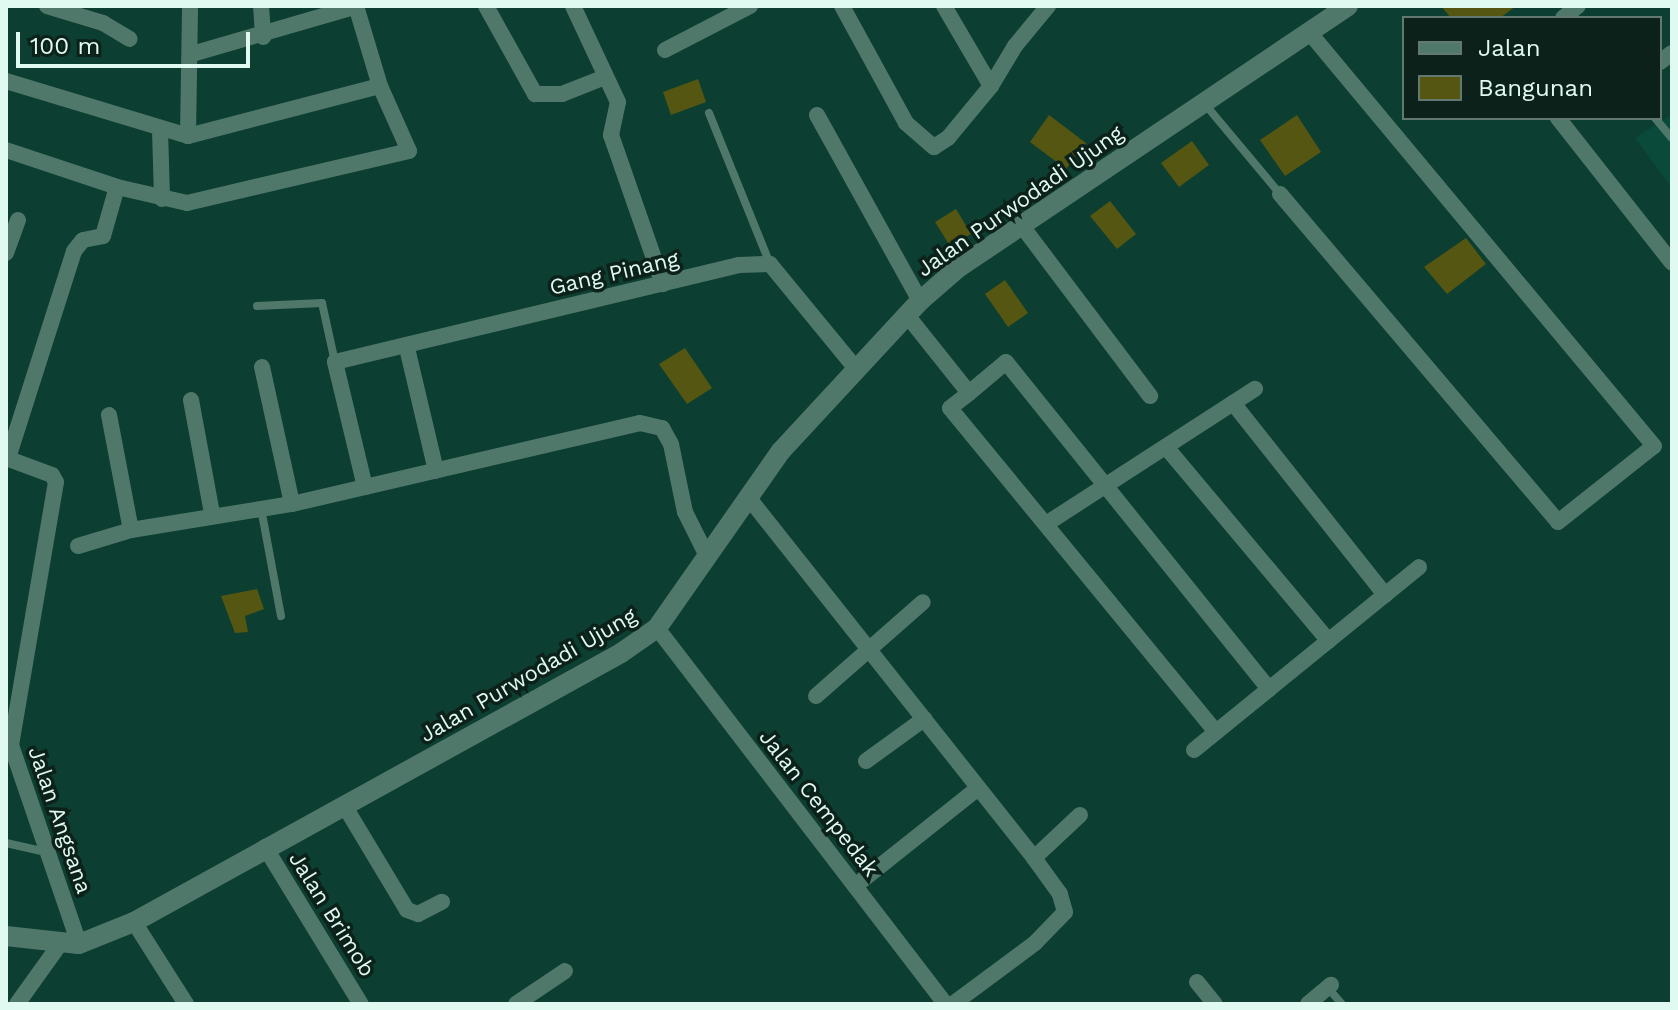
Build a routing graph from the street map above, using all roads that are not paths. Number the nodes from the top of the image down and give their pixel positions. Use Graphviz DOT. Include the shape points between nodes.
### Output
graph roads {
  1 [pos="47,6"];
  2 [pos="103,6"];
  3 [pos="190,6"];
  4 [pos="261,6"];
  5 [pos="356,6"];
  6 [pos="486,6"];
  7 [pos="573,6"];
  8 [pos="750,6"];
  9 [pos="842,6"];
  10 [pos="944,6"];
  11 [pos="1048,6"];
  12 [pos="1348,6"];
  13 [pos="103,23"];
  14 [pos="1309,32"];
  15 [pos="263,37"];
  16 [pos="130,39"];
  17 [pos="665,50"];
  18 [pos="192,54"];
  19 [pos="605,77"];
  20 [pos="6,81"];
  21 [pos="380,86"];
  22 [pos="991,86"];
  23 [pos="1204,102"];
  24 [pos="709,113"];
  25 [pos="817,115"];
  26 [pos="1560,120"];
  27 [pos="1657,120"];
  28 [pos="160,130"];
  29 [pos="188,136"];
  30 [pos="1672,138"];
  31 [pos="6,150"];
  32 [pos="117,187"];
  33 [pos="1280,194"];
  34 [pos="162,199"];
  35 [pos="18,220"];
  36 [pos="1022,226"];
  37 [pos="6,253"];
  38 [pos="1672,263"];
  39 [pos="770,264"];
  40 [pos="663,284"];
  41 [pos="257,306"];
  42 [pos="913,308"];
  43 [pos="407,348"];
  44 [pos="335,362"];
  45 [pos="262,367"];
  46 [pos="857,370"];
  47 [pos="1255,389"];
  48 [pos="969,393"];
  49 [pos="1150,396"];
  50 [pos="191,400"];
  51 [pos="1233,403"];
  52 [pos="109,415"];
  53 [pos="1166,447"];
  54 [pos="7,458"];
  55 [pos="436,471"];
  56 [pos="1106,485"];
  57 [pos="365,487"];
  58 [pos="748,497"];
  59 [pos="292,504"];
  60 [pos="260,507"];
  61 [pos="212,513"];
  62 [pos="1046,524"];
  63 [pos="131,530"];
  64 [pos="78,546"];
  65 [pos="707,556"];
  66 [pos="1419,567"];
  67 [pos="1385,595"];
  68 [pos="923,602"];
  69 [pos="281,616"];
  70 [pos="657,628"];
  71 [pos="1329,641"];
  72 [pos="870,649"];
  73 [pos="1269,689"];
  74 [pos="816,696"];
  75 [pos="924,719"];
  76 [pos="1216,732"];
  77 [pos="1194,750"];
  78 [pos="866,761"];
  79 [pos="978,788"];
  80 [pos="344,805"];
  81 [pos="1080,815"];
  82 [pos="6,843"];
  83 [pos="265,847"];
  84 [pos="46,852"];
  85 [pos="1034,858"];
  86 [pos="855,886"];
  87 [pos="442,902"];
  88 [pos="134,922"];
  89 [pos="6,936"];
  90 [pos="70,944"];
  91 [pos="565,971"];
  92 [pos="1197,982"];
  93 [pos="1329,986"];
  94 [pos="538,998"];
  95 [pos="17,1004"];
  96 [pos="186,1004"];
  97 [pos="361,1004"];
  98 [pos="516,1004"];
  99 [pos="946,1004"];
  100 [pos="953,1004"];
  101 [pos="1215,1004"];
  102 [pos="1308,1004"];
  103 [pos="1342,1004"];
  1 -- 13 [label="street"];
  2 -- 13 [label="street"];
  3 -- 18 [label="street"];
  4 -- 15 [label="street"];
  5 -- 15 [label="street"];
  5 -- 21 [label="street"];
  6 -- 19 [label="street" via="535,94 562,94"];
  7 -- 19 [label="street"];
  8 -- 17 [label="street"];
  9 -- 22 [label="street" via="906,123 934,147 948,138"];
  10 -- 22 [label="street"];
  11 -- 22 [label="street"];
  12 -- 14 [label="street, Jalan Purwodadi Ujung"];
  13 -- 16 [label="street"];
  14 -- 23 [label="street, Jalan Purwodadi Ujung"];
  14 -- 33 [label="street" via="1654,446 1558,522"];
  15 -- 18 [label="street"];
  18 -- 29 [label="street"];
  19 -- 40 [label="street" via="618,102 611,135"];
  20 -- 28 [label="street"];
  21 -- 29 [label="street"];
  21 -- 34 [label="street" via="409,151 187,203"];
  23 -- 33 [label="lane"];
  23 -- 36 [label="street, Jalan Purwodadi Ujung"];
  24 -- 39 [label="lane"];
  25 -- 42 [label="street"];
  26 -- 38 [label="street"];
  27 -- 30 [label="lane"];
  28 -- 29 [label="street"];
  28 -- 34 [label="street"];
  31 -- 32 [label="street"];
  32 -- 34 [label="street"];
  32 -- 54 [label="street" via="103,236 83,240 74,251"];
  35 -- 37 [label="street"];
  36 -- 42 [label="street, Jalan Purwodadi Ujung"];
  36 -- 49 [label="street"];
  39 -- 40 [label="street, Gang Pinang" via="739,265"];
  39 -- 46 [label="street"];
  40 -- 43 [label="street, Gang Pinang"];
  41 -- 44 [label="lane" via="322,303"];
  42 -- 46 [label="street, Jalan Purwodadi Ujung"];
  42 -- 48 [label="street"];
  43 -- 44 [label="street, Gang Pinang"];
  43 -- 55 [label="street"];
  44 -- 57 [label="street"];
  45 -- 59 [label="street"];
  46 -- 58 [label="street, Jalan Purwodadi Ujung" via="781,451"];
  47 -- 51 [label="street"];
  48 -- 56 [label="street" via="1006,362"];
  48 -- 62 [label="street" via="950,408"];
  50 -- 61 [label="street"];
  51 -- 53 [label="street"];
  51 -- 67 [label="street"];
  52 -- 63 [label="street"];
  53 -- 56 [label="street"];
  53 -- 71 [label="street"];
  54 -- 84 [label="street, Jalan Angsana" via="52,475 56,482 11,745"];
  55 -- 57 [label="street"];
  55 -- 65 [label="street" via="640,423 662,428 671,444 685,512"];
  56 -- 62 [label="street"];
  56 -- 73 [label="street"];
  57 -- 59 [label="street"];
  58 -- 65 [label="street, Jalan Purwodadi Ujung"];
  58 -- 72 [label="street"];
  59 -- 60 [label="street"];
  60 -- 61 [label="street"];
  60 -- 69 [label="lane"];
  61 -- 63 [label="street"];
  62 -- 76 [label="street"];
  63 -- 64 [label="street"];
  65 -- 70 [label="street, Jalan Purwodadi Ujung"];
  66 -- 67 [label="street"];
  67 -- 71 [label="street"];
  68 -- 72 [label="street"];
  70 -- 80 [label="street, Jalan Purwodadi Ujung" via="621,653"];
  70 -- 86 [label="street, Jalan Cempedak"];
  71 -- 73 [label="street"];
  72 -- 74 [label="street"];
  72 -- 75 [label="street"];
  73 -- 76 [label="street"];
  75 -- 78 [label="street"];
  75 -- 79 [label="street"];
  76 -- 77 [label="street"];
  79 -- 85 [label="street"];
  79 -- 86 [label="street"];
  80 -- 83 [label="street, Jalan Purwodadi Ujung"];
  80 -- 87 [label="street" via="407,910 418,914"];
  81 -- 85 [label="street"];
  82 -- 84 [label="lane"];
  83 -- 88 [label="street, Jalan Purwodadi Ujung"];
  83 -- 97 [label="street, Jalan Brimob"];
  84 -- 90 [label="street, Jalan Angsana"];
  85 -- 100 [label="street" via="1060,894 1065,912 1035,943"];
  86 -- 99 [label="street, Jalan Cempedak"];
  88 -- 90 [label="street, Jalan Purwodadi Ujung"];
  88 -- 96 [label="street"];
  89 -- 90 [label="street"];
  90 -- 95 [label="street"];
  91 -- 94 [label="street"];
  92 -- 101 [label="street"];
  93 -- 102 [label="street"];
  93 -- 103 [label="lane"];
  94 -- 98 [label="street"];
}
